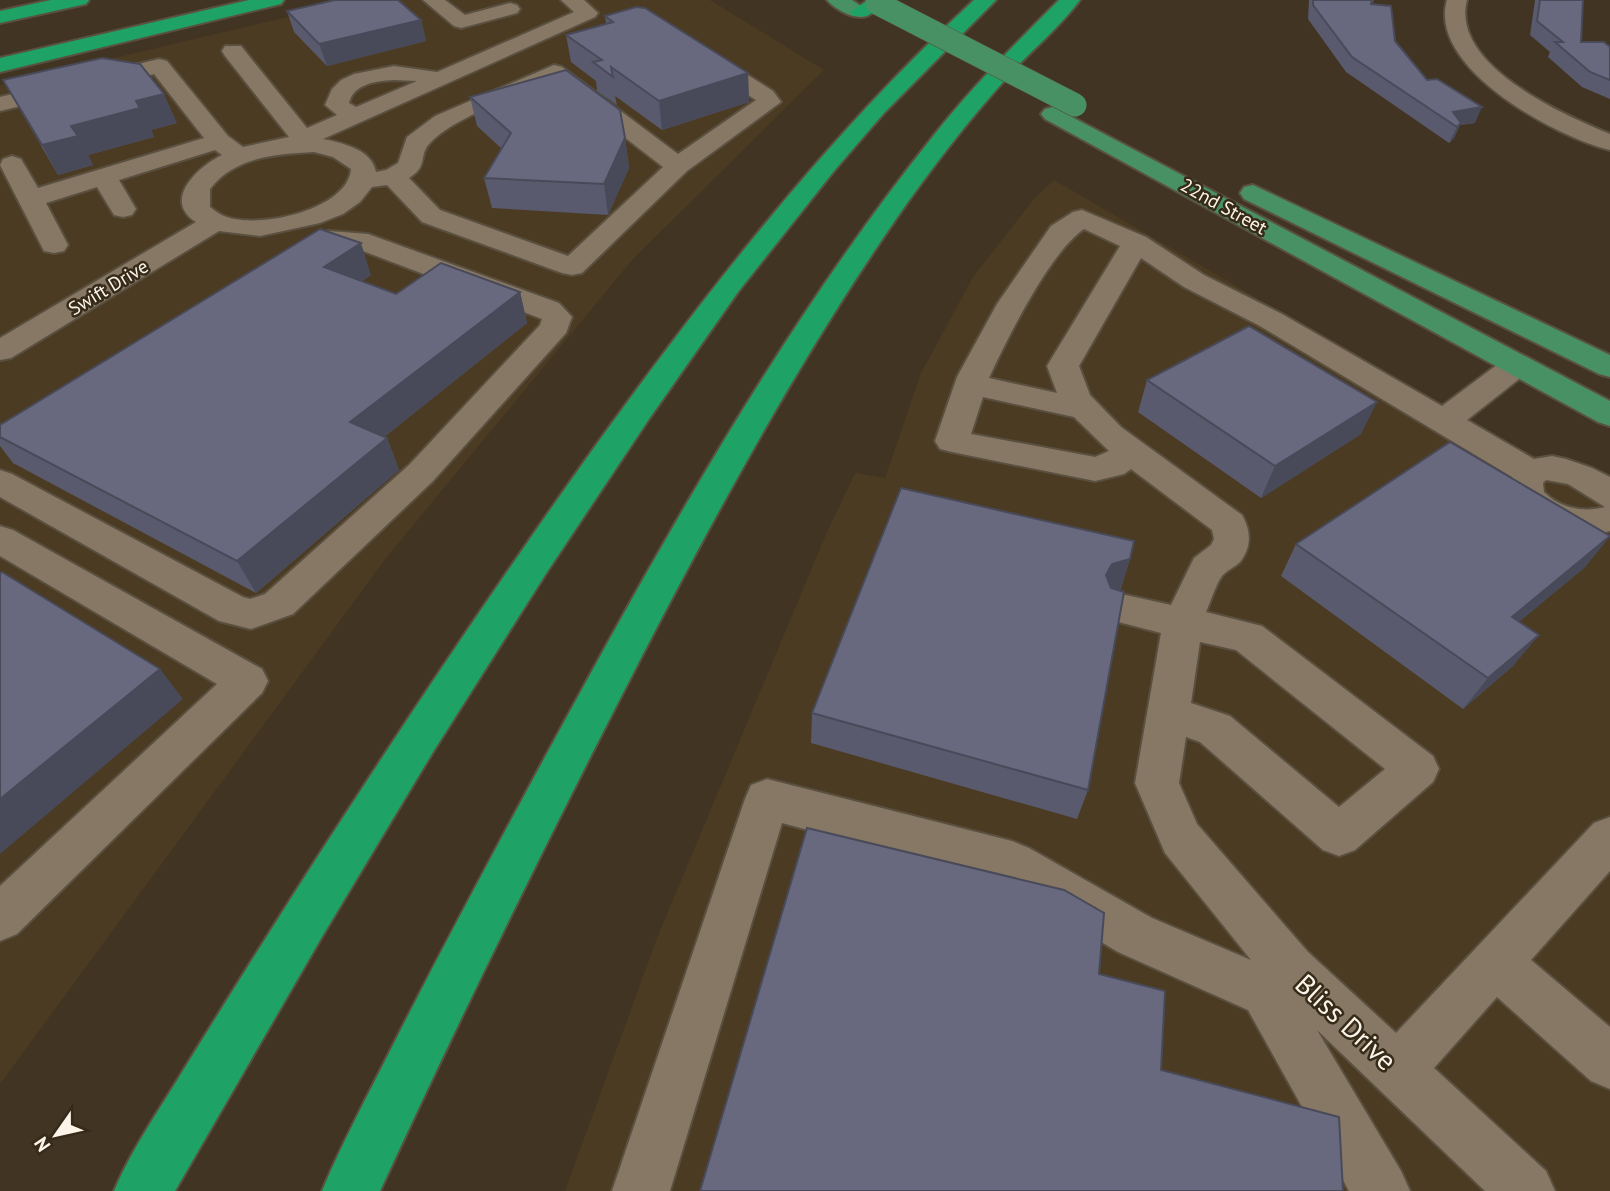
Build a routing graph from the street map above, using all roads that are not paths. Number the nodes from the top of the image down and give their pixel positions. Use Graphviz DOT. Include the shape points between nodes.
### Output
graph roads {
  1 [pos="79,0"];
  2 [pos="203,0"];
  3 [pos="274,0"];
  4 [pos="433,0"];
  5 [pos="571,0"];
  6 [pos="837,0"];
  7 [pos="986,0"];
  8 [pos="1070,0"];
  9 [pos="1457,0"];
  10 [pos="504,4"];
  11 [pos="873,4"];
  12 [pos="0,17"];
  13 [pos="544,32"];
  14 [pos="13,41"];
  15 [pos="690,49"];
  16 [pos="233,51"];
  17 [pos="0,64"];
  18 [pos="438,79"];
  19 [pos="0,104"];
  20 [pos="1064,109"];
  21 [pos="354,116"];
  22 [pos="219,141"];
  23 [pos="1610,142"];
  24 [pos="295,143"];
  25 [pos="240,157"];
  26 [pos="12,164"];
  27 [pos="678,166"];
  28 [pos="393,177"];
  29 [pos="105,178"];
  30 [pos="363,181"];
  31 [pos="31,199"];
  32 [pos="124,209"];
  33 [pos="215,222"];
  34 [pos="317,238"];
  35 [pos="1136,243"];
  36 [pos="54,245"];
  37 [pos="0,351"];
  38 [pos="1517,365"];
  39 [pos="1610,367"];
  40 [pos="970,384"];
  41 [pos="1083,409"];
  42 [pos="1610,415"];
  43 [pos="1444,421"];
  44 [pos="1131,452"];
  45 [pos="1532,473"];
  46 [pos="0,482"];
  47 [pos="1610,496"];
  48 [pos="1610,518"];
  49 [pos="17,549"];
  50 [pos="0,583"];
  51 [pos="1117,608"];
  52 [pos="1183,621"];
  53 [pos="1170,713"];
  54 [pos="1610,838"];
  55 [pos="0,919"];
  56 [pos="1496,963"];
  57 [pos="1278,980"];
  58 [pos="1610,1062"];
  59 [pos="1397,1070"];
  60 [pos="143,1191"];
  61 [pos="351,1191"];
  62 [pos="641,1191"];
  63 [pos="1381,1191"];
  64 [pos="1526,1191"];
  1 -- 12 [label="highway"];
  2 -- 14 [label="highway"];
  3 -- 17 [label="highway"];
  4 -- 10 [label="street" via="461,22"];
  5 -- 13 [label="street" via="588,13"];
  6 -- 11 [label="main road, 22nd Street"];
  7 -- 60 [label="highway" via="903,80 815,177 693,333 614,444 439,706"];
  8 -- 61 [label="highway" via="1016,53 930,155 844,278 763,407 554,781"];
  9 -- 23 [label="street" via="1454,11 1462,43 1490,75 1536,107"];
  10 -- 13 [label="street"];
  11 -- 20 [label="main road, 22nd Street"];
  13 -- 18 [label="street"];
  15 -- 27 [label="street" via="769,102"];
  16 -- 24 [label="street"];
  18 -- 21 [label="street"];
  18 -- 21 [label="street" via="398,72 352,84 342,90 337,105"];
  19 -- 22 [label="street" via="159,66"];
  20 -- 38 [label="main road, 22nd Street"];
  20 -- 39 [label="main road, 22nd Street"];
  21 -- 24 [label="street"];
  22 -- 25 [label="street"];
  22 -- 29 [label="street"];
  24 -- 25 [label="street"];
  24 -- 30 [label="street" via="355,157 363,168"];
  25 -- 33 [label="street" via="204,178 196,191 194,203"];
  26 -- 31 [label="street"];
  27 -- 28 [label="street" via="572,267 431,216"];
  27 -- 28 [label="street" via="561,62 443,121 416,142 410,167"];
  28 -- 30 [label="street"];
  29 -- 31 [label="street"];
  29 -- 32 [label="street"];
  30 -- 34 [label="street"];
  31 -- 36 [label="street"];
  33 -- 34 [label="street"];
  33 -- 37 [label="street, Swift Drive"];
  34 -- 46 [label="street" via="358,240 549,309 556,317 555,327 421,472 279,604 251,614 233,610"];
  35 -- 40 [label="street" via="1082,218 1061,232 1012,304"];
  35 -- 41 [label="street" via="1063,366"];
  35 -- 43 [label="street" via="1194,281 1271,320"];
  38 -- 42 [label="main road, 22nd Street"];
  38 -- 43 [label="street"];
  40 -- 41 [label="street"];
  40 -- 44 [label="street" via="951,441 1095,470 1112,466"];
  41 -- 44 [label="street"];
  43 -- 45 [label="street"];
  44 -- 52 [label="street, Bliss Drive" via="1228,524 1232,539 1226,553 1207,568"];
  45 -- 47 [label="street" via="1555,468 1570,471 1599,484"];
  45 -- 48 [label="street" via="1526,488 1531,498 1554,515 1585,524"];
  49 -- 50 [label="street"];
  49 -- 55 [label="street" via="247,681"];
  51 -- 52 [label="street"];
  52 -- 53 [label="street, Bliss Drive"];
  52 -- 53 [label="street" via="1248,637 1417,769 1339,835 1215,729"];
  53 -- 57 [label="street, Bliss Drive" via="1157,783 1181,838"];
  54 -- 56 [label="street"];
  56 -- 58 [label="street"];
  56 -- 59 [label="street"];
  57 -- 59 [label="street, Bliss Drive"];
  57 -- 62 [label="street" via="1135,935 1012,863 767,799"];
  57 -- 63 [label="street"];
  59 -- 64 [label="street, Bliss Drive"];
}
